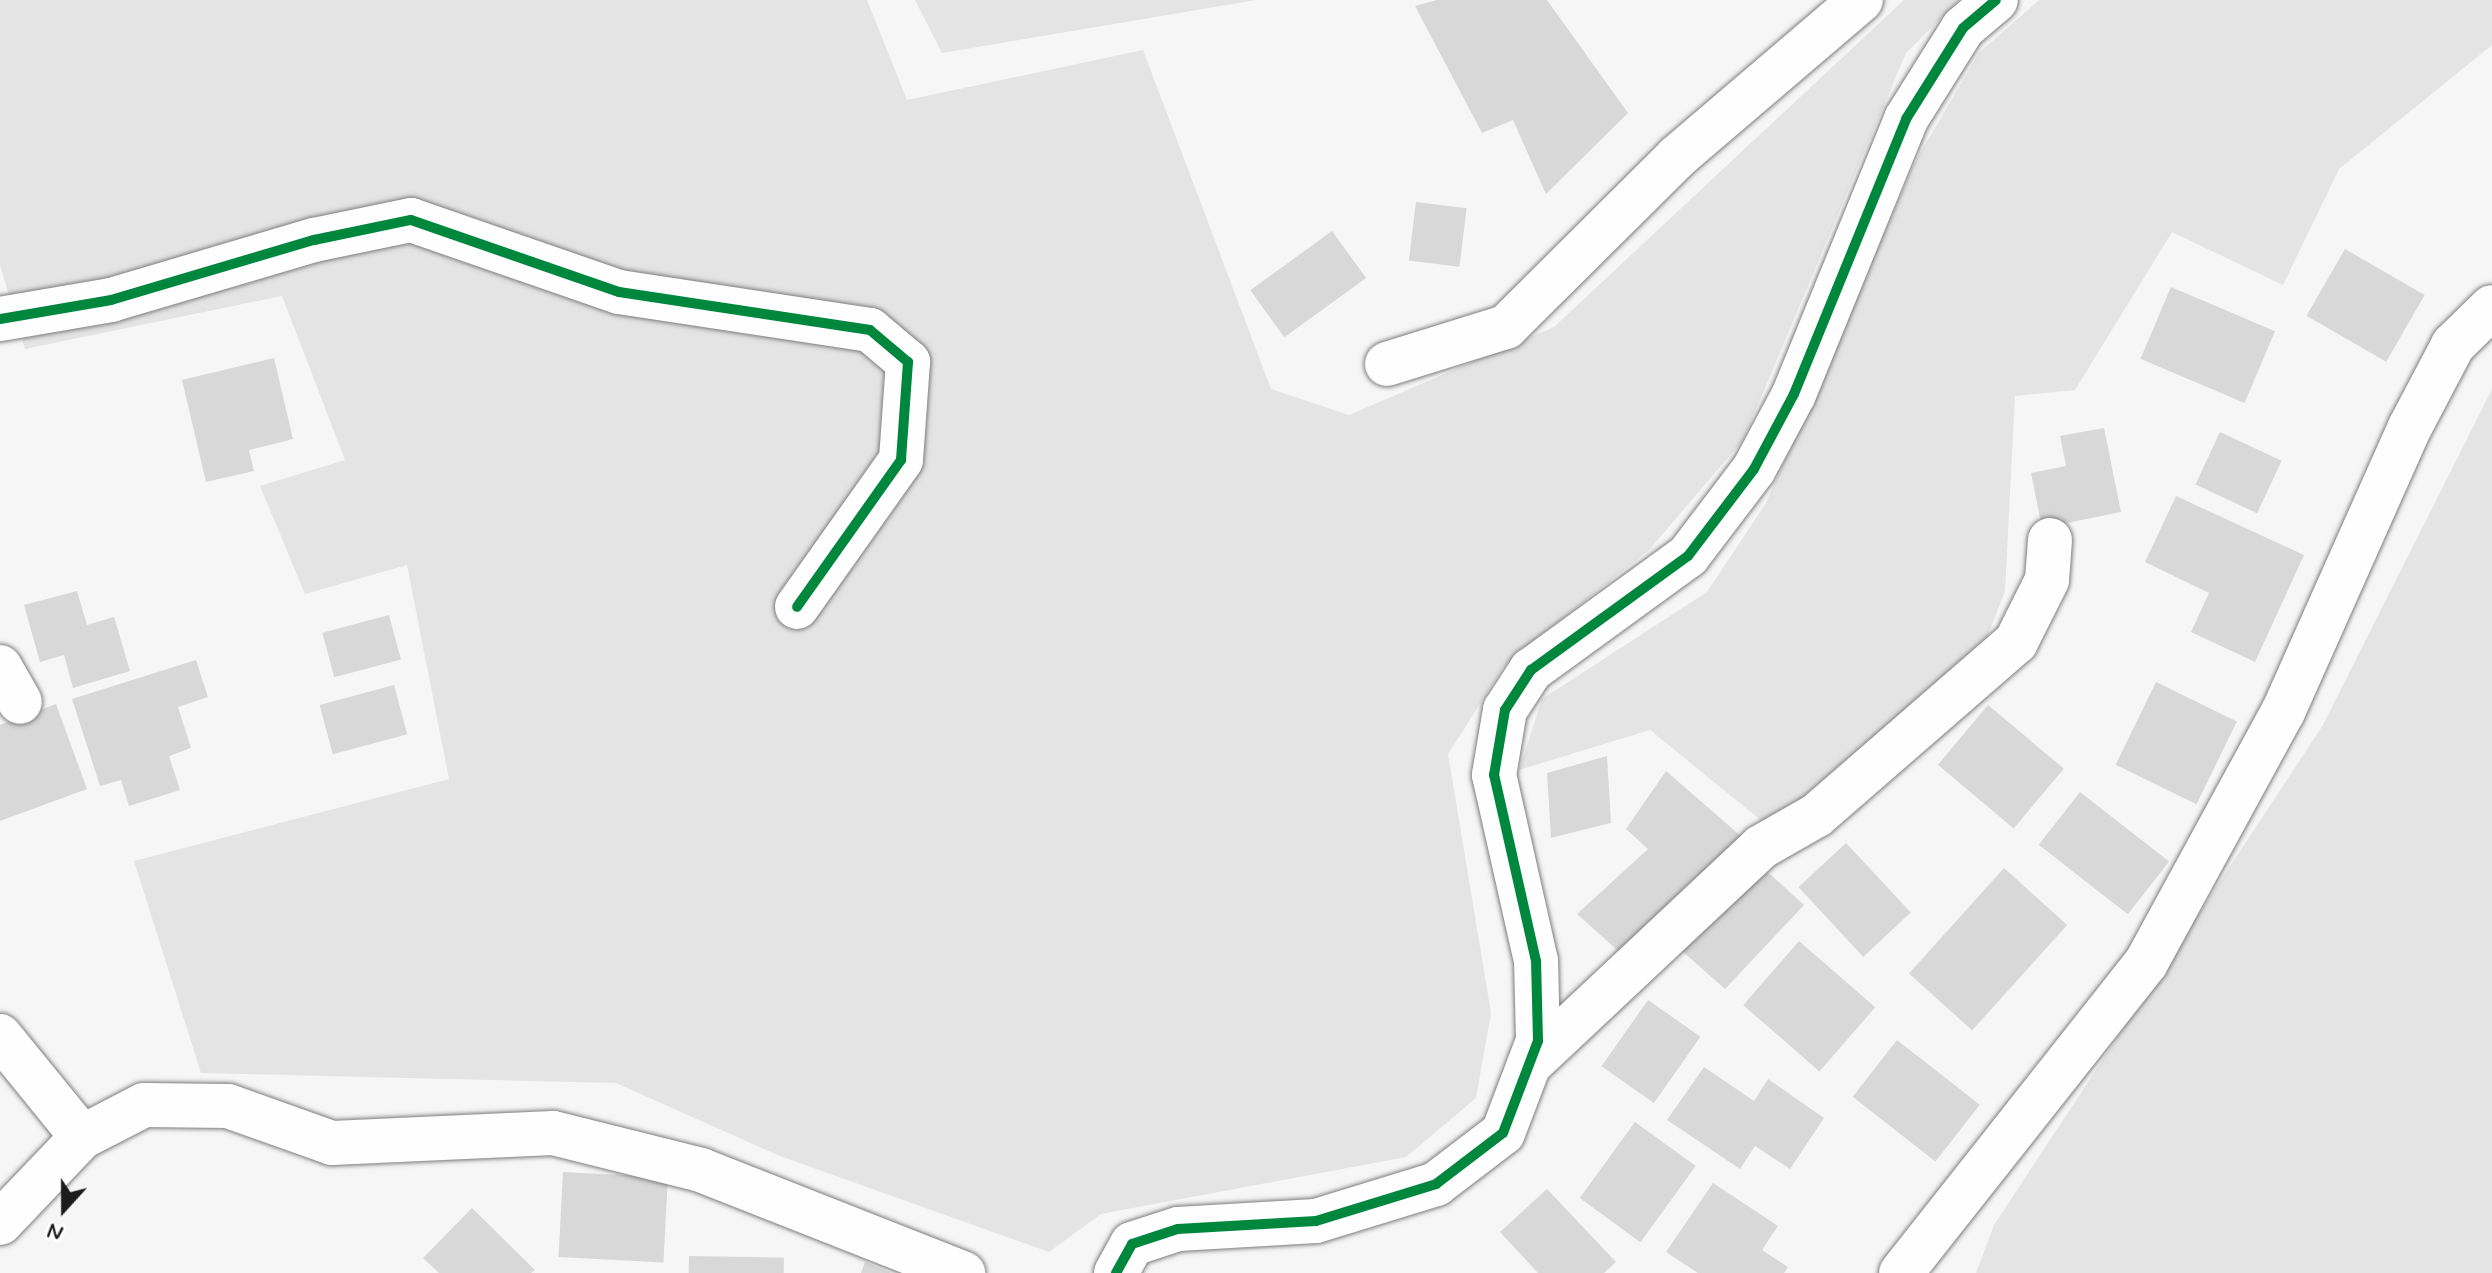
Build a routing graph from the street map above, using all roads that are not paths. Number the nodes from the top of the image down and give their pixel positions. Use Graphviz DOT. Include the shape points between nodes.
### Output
graph roads {
  1 [pos="1861,0"];
  2 [pos="1996,0"];
  3 [pos="2492,307"];
  4 [pos="0,319"];
  5 [pos="1387,364"];
  6 [pos="2050,540"];
  7 [pos="797,607"];
  8 [pos="0,1036"];
  9 [pos="1529,1065"];
  10 [pos="82,1137"];
  11 [pos="0,1223"];
  12 [pos="963,1273"];
  13 [pos="1116,1273"];
  14 [pos="1901,1273"];
  1 -- 5 [label="street" via="1677,157 1506,327"];
  2 -- 9 [label="street" via="1963,28 1906,119 1794,394 1754,469 1688,556 1531,670 1505,710 1494,775 1536,961 1538,1041"];
  3 -- 14 [label="street" via="2453,345 2410,427 2283,712 2146,963"];
  4 -- 7 [label="street" via="111,300 314,240 411,220 619,292 870,330 908,362 901,460"];
  6 -- 9 [label="street" via="2047,580 2016,642 1817,815 1761,847 1602,1004"];
  8 -- 10 [label="street"];
  9 -- 13 [label="street" via="1503,1133 1436,1184 1316,1221 1178,1229 1132,1244"];
  10 -- 11 [label="street"];
  10 -- 12 [label="street" via="144,1105 228,1106 332,1143 553,1133 701,1170"];
}
